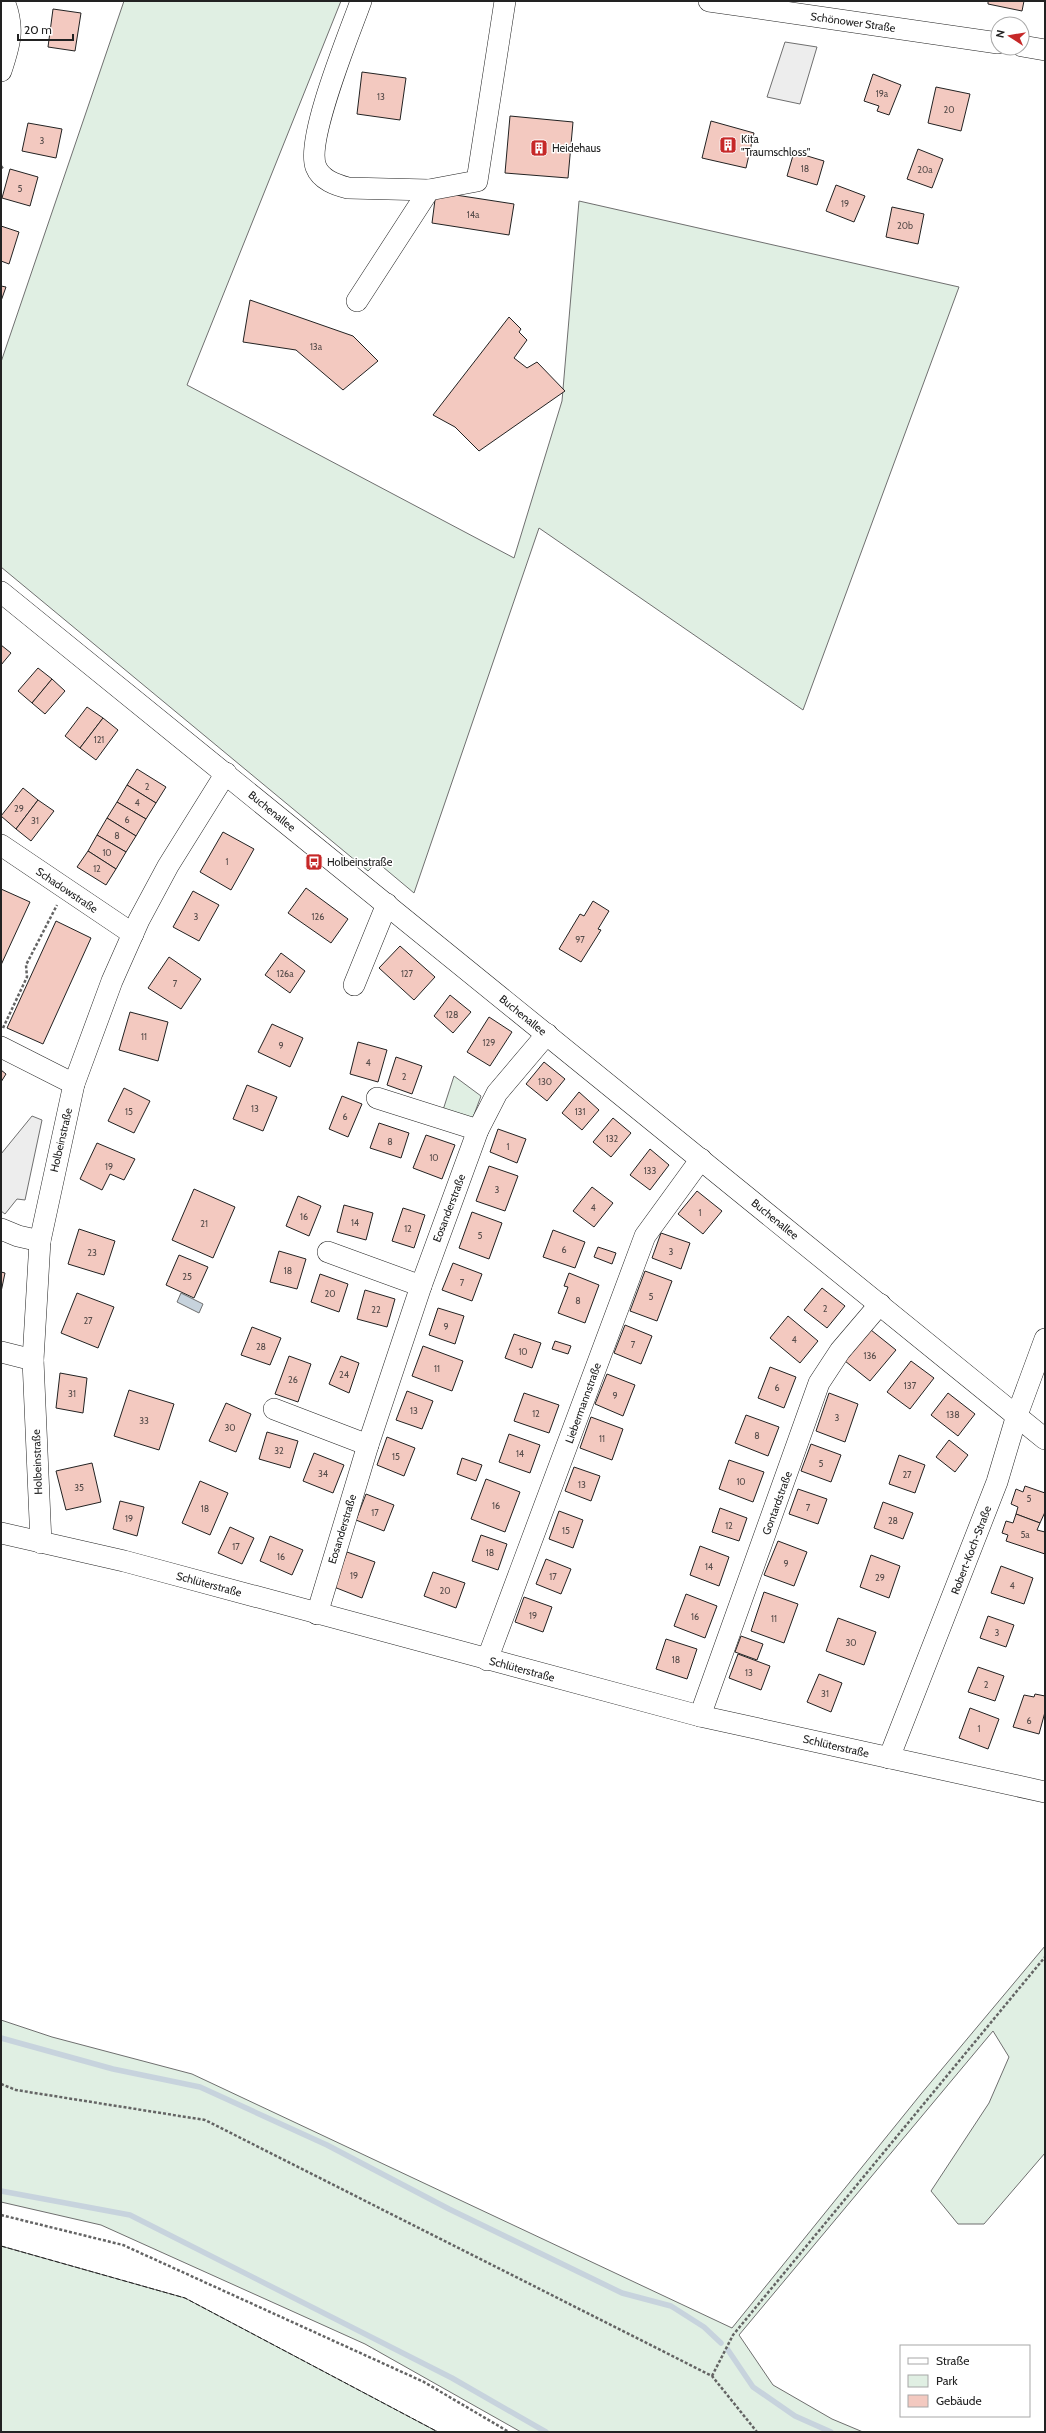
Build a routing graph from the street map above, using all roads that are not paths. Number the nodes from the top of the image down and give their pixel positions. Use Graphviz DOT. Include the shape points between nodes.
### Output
graph roads {
  1 [pos="4,1"];
  2 [pos="361,1"];
  3 [pos="505,1"];
  4 [pos="709,1"];
  5 [pos="1,2"];
  6 [pos="990,42"];
  7 [pos="1030,47"];
  8 [pos="1045,50"];
  9 [pos="1,71"];
  10 [pos="428,190"];
  11 [pos="357,301"];
  12 [pos="1,592"];
  13 [pos="226,773"];
  14 [pos="1,845"];
  15 [pos="387,904"];
  16 [pos="133,934"];
  17 [pos="354,985"];
  18 [pos="546,1034"];
  19 [pos="1,1047"];
  20 [pos="74,1084"];
  21 [pos="377,1098"];
  22 [pos="478,1130"];
  23 [pos="701,1159"];
  24 [pos="1,1229"];
  25 [pos="40,1240"];
  26 [pos="328,1252"];
  27 [pos="420,1286"];
  28 [pos="880,1304"];
  29 [pos="1045,1339"];
  30 [pos="1,1352"];
  31 [pos="33,1360"];
  32 [pos="274,1409"];
  33 [pos="1017,1415"];
  34 [pos="1045,1439"];
  35 [pos="368,1445"];
  36 [pos="1,1533"];
  37 [pos="40,1543"];
  38 [pos="317,1614"];
  39 [pos="488,1660"];
  40 [pos="700,1716"];
  41 [pos="889,1758"];
  42 [pos="1045,1792"];
  1 -- 5 [label="street"];
  1 -- 9 [label="street" via="12,32"];
  2 -- 10 [label="street" via="330,87 313,158 323,177 348,188"];
  3 -- 10 [label="street" via="477,181"];
  4 -- 6 [label="street, Schönower Straße"];
  7 -- 8 [label="street"];
  10 -- 11 [label="street"];
  12 -- 13 [label="street, Buchenallee"];
  13 -- 15 [label="street, Buchenallee"];
  13 -- 16 [label="street, Holbeinstraße" via="168,866"];
  14 -- 16 [label="street, Schadowstraße"];
  15 -- 17 [label="street"];
  15 -- 18 [label="street, Buchenallee"];
  16 -- 20 [label="street, Holbeinstraße" via="112,981"];
  18 -- 22 [label="street, Eosanderstraße" via="497,1093"];
  18 -- 23 [label="street, Buchenallee"];
  19 -- 20 [label="street"];
  20 -- 25 [label="street, Holbeinstraße"];
  21 -- 22 [label="street"];
  22 -- 27 [label="street, Eosanderstraße"];
  23 -- 28 [label="street, Buchenallee"];
  23 -- 39 [label="street, Liebermannstraße" via="645,1236"];
  24 -- 25 [label="street" via="18,1236"];
  25 -- 31 [label="street, Holbeinstraße"];
  26 -- 27 [label="street"];
  27 -- 35 [label="street, Eosanderstraße"];
  28 -- 33 [label="street, Buchenallee"];
  28 -- 40 [label="street, Gontardstraße" via="840,1351 820,1383"];
  29 -- 33 [label="street, Robert-Koch-Straße"];
  30 -- 31 [label="street"];
  31 -- 37 [label="street, Holbeinstraße"];
  32 -- 35 [label="street"];
  33 -- 34 [label="street, Buchenallee"];
  33 -- 41 [label="street, Robert-Koch-Straße" via="998,1482"];
  35 -- 38 [label="street, Eosanderstraße"];
  36 -- 37 [label="street, Schlüterstraße"];
  37 -- 38 [label="street, Schlüterstraße" via="124,1561"];
  38 -- 39 [label="street, Schlüterstraße"];
  39 -- 40 [label="street, Schlüterstraße"];
  40 -- 41 [label="street, Schlüterstraße"];
  41 -- 42 [label="street, Schlüterstraße"];
}
